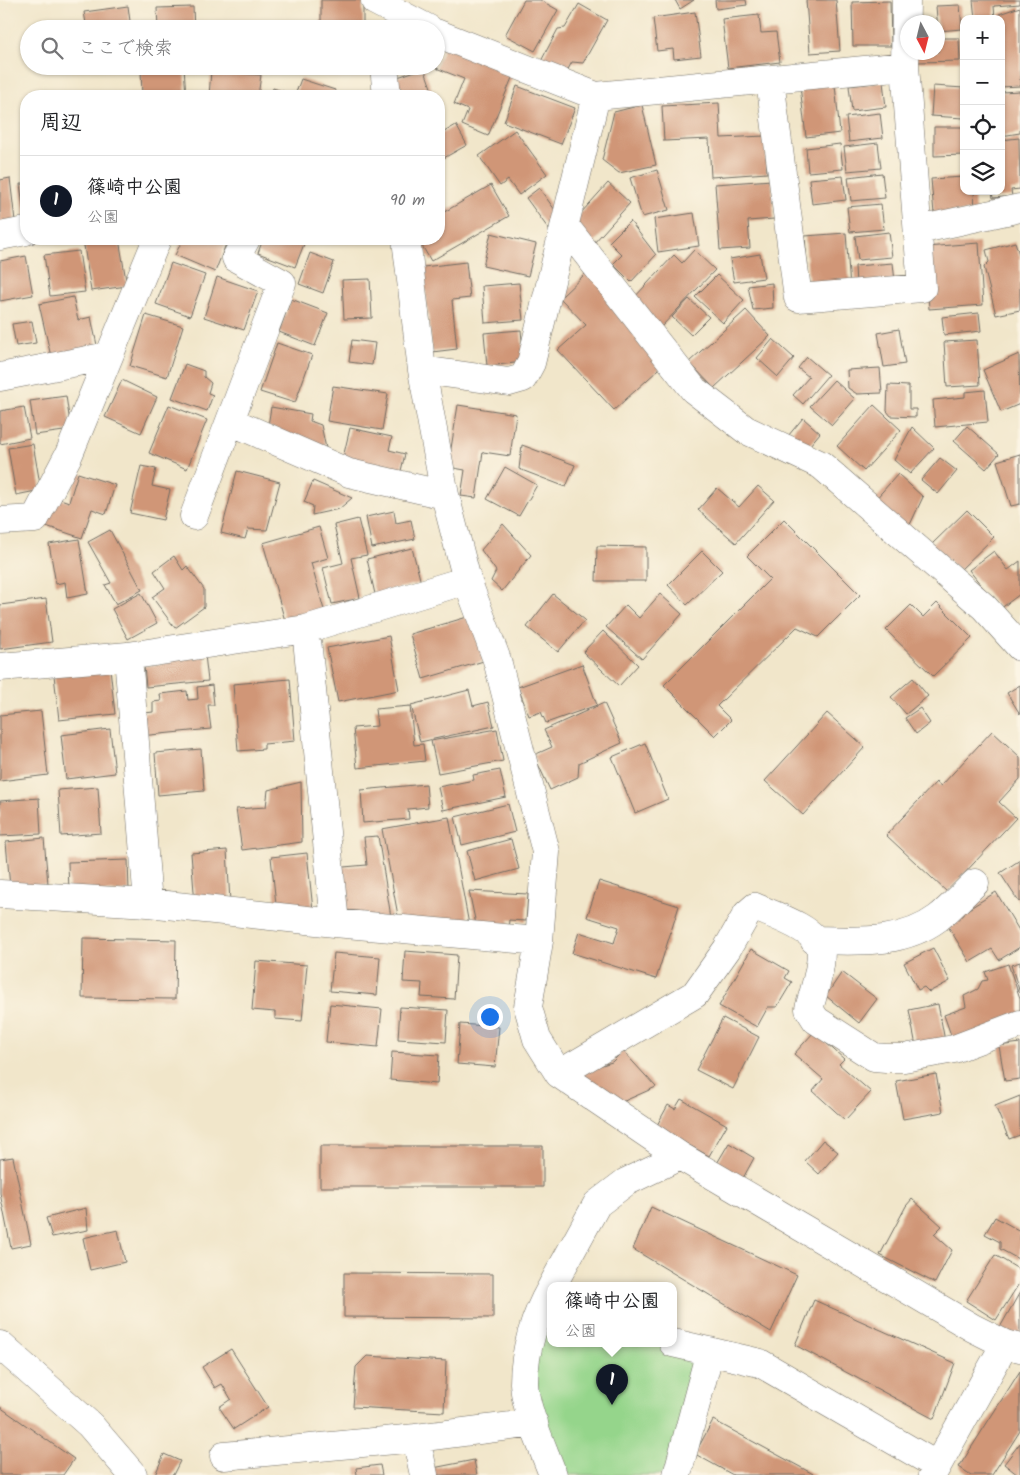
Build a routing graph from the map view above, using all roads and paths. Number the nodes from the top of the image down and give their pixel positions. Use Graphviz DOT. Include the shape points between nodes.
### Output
graph roads {
  1 [pos="906,0"];
  2 [pos="375,1"];
  3 [pos="377,20"];
  4 [pos="412,20"];
  5 [pos="445,36"];
  6 [pos="905,66"];
  7 [pos="385,75"];
  8 [pos="770,80"];
  9 [pos="387,90"];
  10 [pos="596,96"];
  11 [pos="1020,208"];
  12 [pos="565,226"];
  13 [pos="918,230"];
  14 [pos="20,232"];
  15 [pos="0,236"];
  16 [pos="154,245"];
  17 [pos="243,245"];
  18 [pos="407,245"];
  19 [pos="108,356"];
  20 [pos="422,370"];
  21 [pos="0,377"];
  22 [pos="230,421"];
  23 [pos="445,495"];
  24 [pos="194,516"];
  25 [pos="0,521"];
  26 [pos="467,580"];
  27 [pos="306,629"];
  28 [pos="1020,647"];
  29 [pos="128,656"];
  30 [pos="0,668"];
  31 [pos="975,883"];
  32 [pos="0,894"];
  33 [pos="148,903"];
  34 [pos="335,923"];
  35 [pos="814,940"];
  36 [pos="539,941"];
  37 [pos="1020,1024"];
  38 [pos="559,1074"];
  39 [pos="680,1156"];
  40 [pos="554,1282"];
  41 [pos="544,1314"];
  42 [pos="677,1344"];
  43 [pos="0,1345"];
  44 [pos="1013,1346"];
  45 [pos="710,1351"];
  46 [pos="534,1424"];
  47 [pos="416,1438"];
  48 [pos="224,1456"];
  49 [pos="934,1470"];
  50 [pos="133,1475"];
  51 [pos="424,1475"];
  52 [pos="553,1475"];
  53 [pos="677,1475"];
  1 -- 6 [label="street"];
  2 -- 3 [label="street"];
  2 -- 4 [label="street"];
  5 -- 10 [label="street"];
  6 -- 8 [label="street"];
  6 -- 13 [label="street"];
  7 -- 9 [label="street"];
  8 -- 10 [label="street"];
  8 -- 13 [label="street" via="798,298 922,288"];
  10 -- 12 [label="street"];
  11 -- 13 [label="street"];
  12 -- 20 [label="street" via="531,363 523,378 510,382"];
  12 -- 28 [label="street" via="694,390 746,430 821,465 984,607"];
  14 -- 15 [label="street"];
  16 -- 19 [label="street"];
  17 -- 22 [label="street" via="236,258 282,283"];
  18 -- 20 [label="street"];
  19 -- 21 [label="street"];
  19 -- 25 [label="street" via="69,454 35,519"];
  20 -- 23 [label="street"];
  22 -- 23 [label="street" via="350,472"];
  22 -- 24 [label="street"];
  23 -- 26 [label="street"];
  26 -- 27 [label="street"];
  26 -- 36 [label="street" via="498,660 546,852"];
  27 -- 29 [label="street"];
  27 -- 34 [label="street"];
  29 -- 30 [label="street"];
  29 -- 33 [label="street"];
  31 -- 35 [label="street" via="938,918 903,936 873,941"];
  32 -- 33 [label="street"];
  33 -- 34 [label="street"];
  34 -- 36 [label="street"];
  35 -- 37 [label="street" via="820,947 820,965 809,1009 816,1020 874,1057 904,1058 954,1049"];
  35 -- 38 [label="street" via="808,932 755,907 747,914 695,994"];
  36 -- 38 [label="street" via="528,1007 537,1039"];
  38 -- 39 [label="street"];
  39 -- 40 [label="street" via="626,1182 597,1204"];
  39 -- 44 [label="street" via="973,1328"];
  41 -- 46 [label="street" via="528,1351 524,1384"];
  42 -- 45 [label="street"];
  43 -- 50 [label="street" via="90,1426"];
  44 -- 49 [label="street"];
  45 -- 49 [label="street" via="760,1363"];
  45 -- 53 [label="street"];
  46 -- 47 [label="street"];
  46 -- 52 [label="street"];
  47 -- 48 [label="street"];
  47 -- 51 [label="street"];
}
